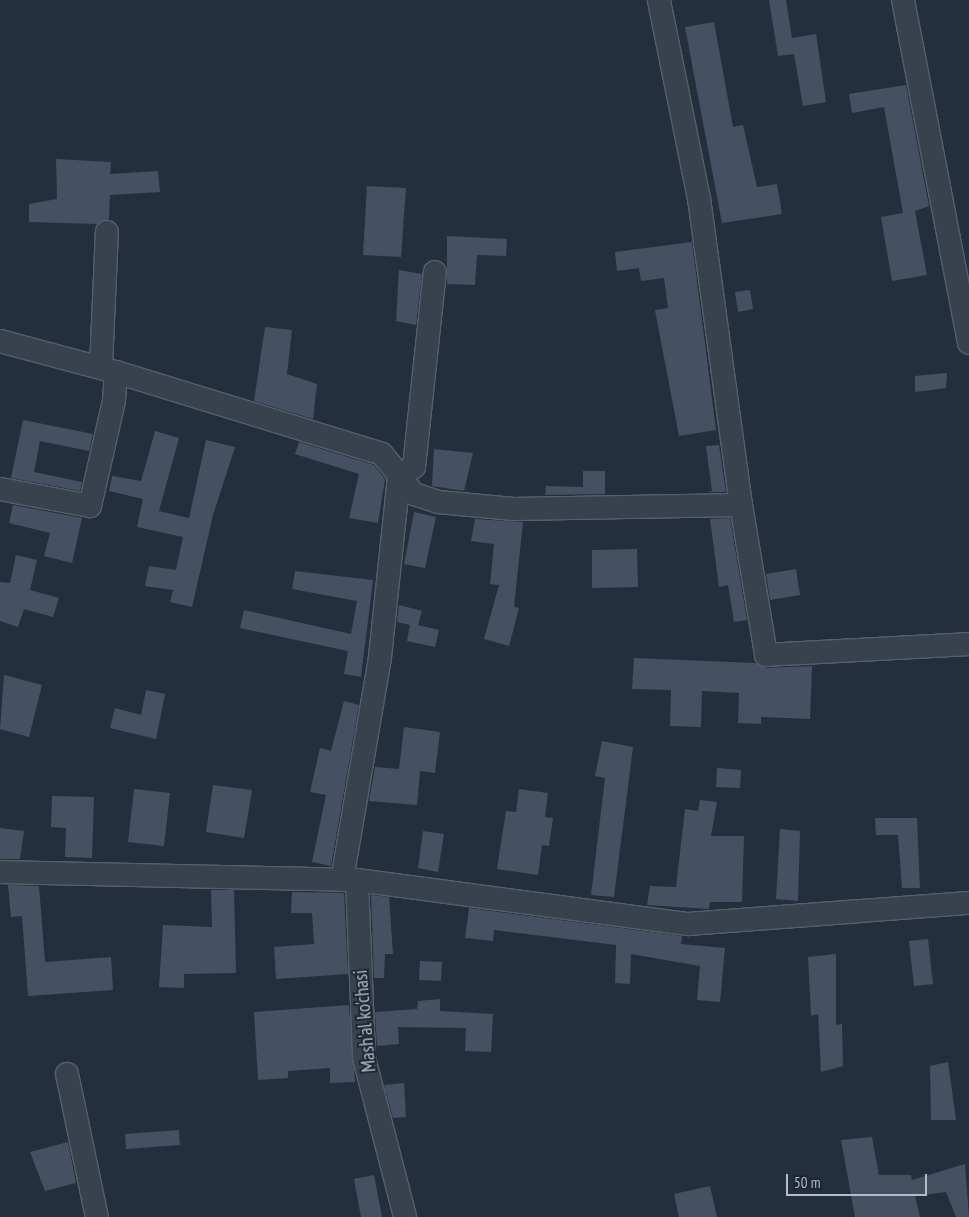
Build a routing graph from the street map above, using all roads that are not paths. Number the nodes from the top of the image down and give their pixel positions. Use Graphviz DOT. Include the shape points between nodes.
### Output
graph roads {
  1 [pos="659,0"];
  2 [pos="903,0"];
  3 [pos="107,232"];
  4 [pos="435,272"];
  5 [pos="0,341"];
  6 [pos="969,343"];
  7 [pos="108,370"];
  8 [pos="399,475"];
  9 [pos="0,490"];
  10 [pos="741,505"];
  11 [pos="969,644"];
  12 [pos="0,872"];
  13 [pos="349,880"];
  14 [pos="969,903"];
  15 [pos="67,1074"];
  16 [pos="97,1217"];
  17 [pos="405,1217"];
  1 -- 10 [label="street" via="699,199"];
  2 -- 6 [label="street"];
  3 -- 7 [label="street"];
  4 -- 8 [label="street" via="414,467"];
  5 -- 7 [label="street"];
  7 -- 8 [label="street" via="382,454"];
  7 -- 9 [label="street" via="114,401 90,506"];
  8 -- 10 [label="street" via="414,494 438,502 514,510"];
  8 -- 13 [label="street, Mash'al ko'chasi" via="380,657"];
  10 -- 11 [label="street" via="766,655"];
  12 -- 13 [label="street"];
  13 -- 14 [label="street" via="688,924"];
  13 -- 17 [label="street, Mash'al ko'chasi" via="364,1058"];
  15 -- 16 [label="street"];
}
